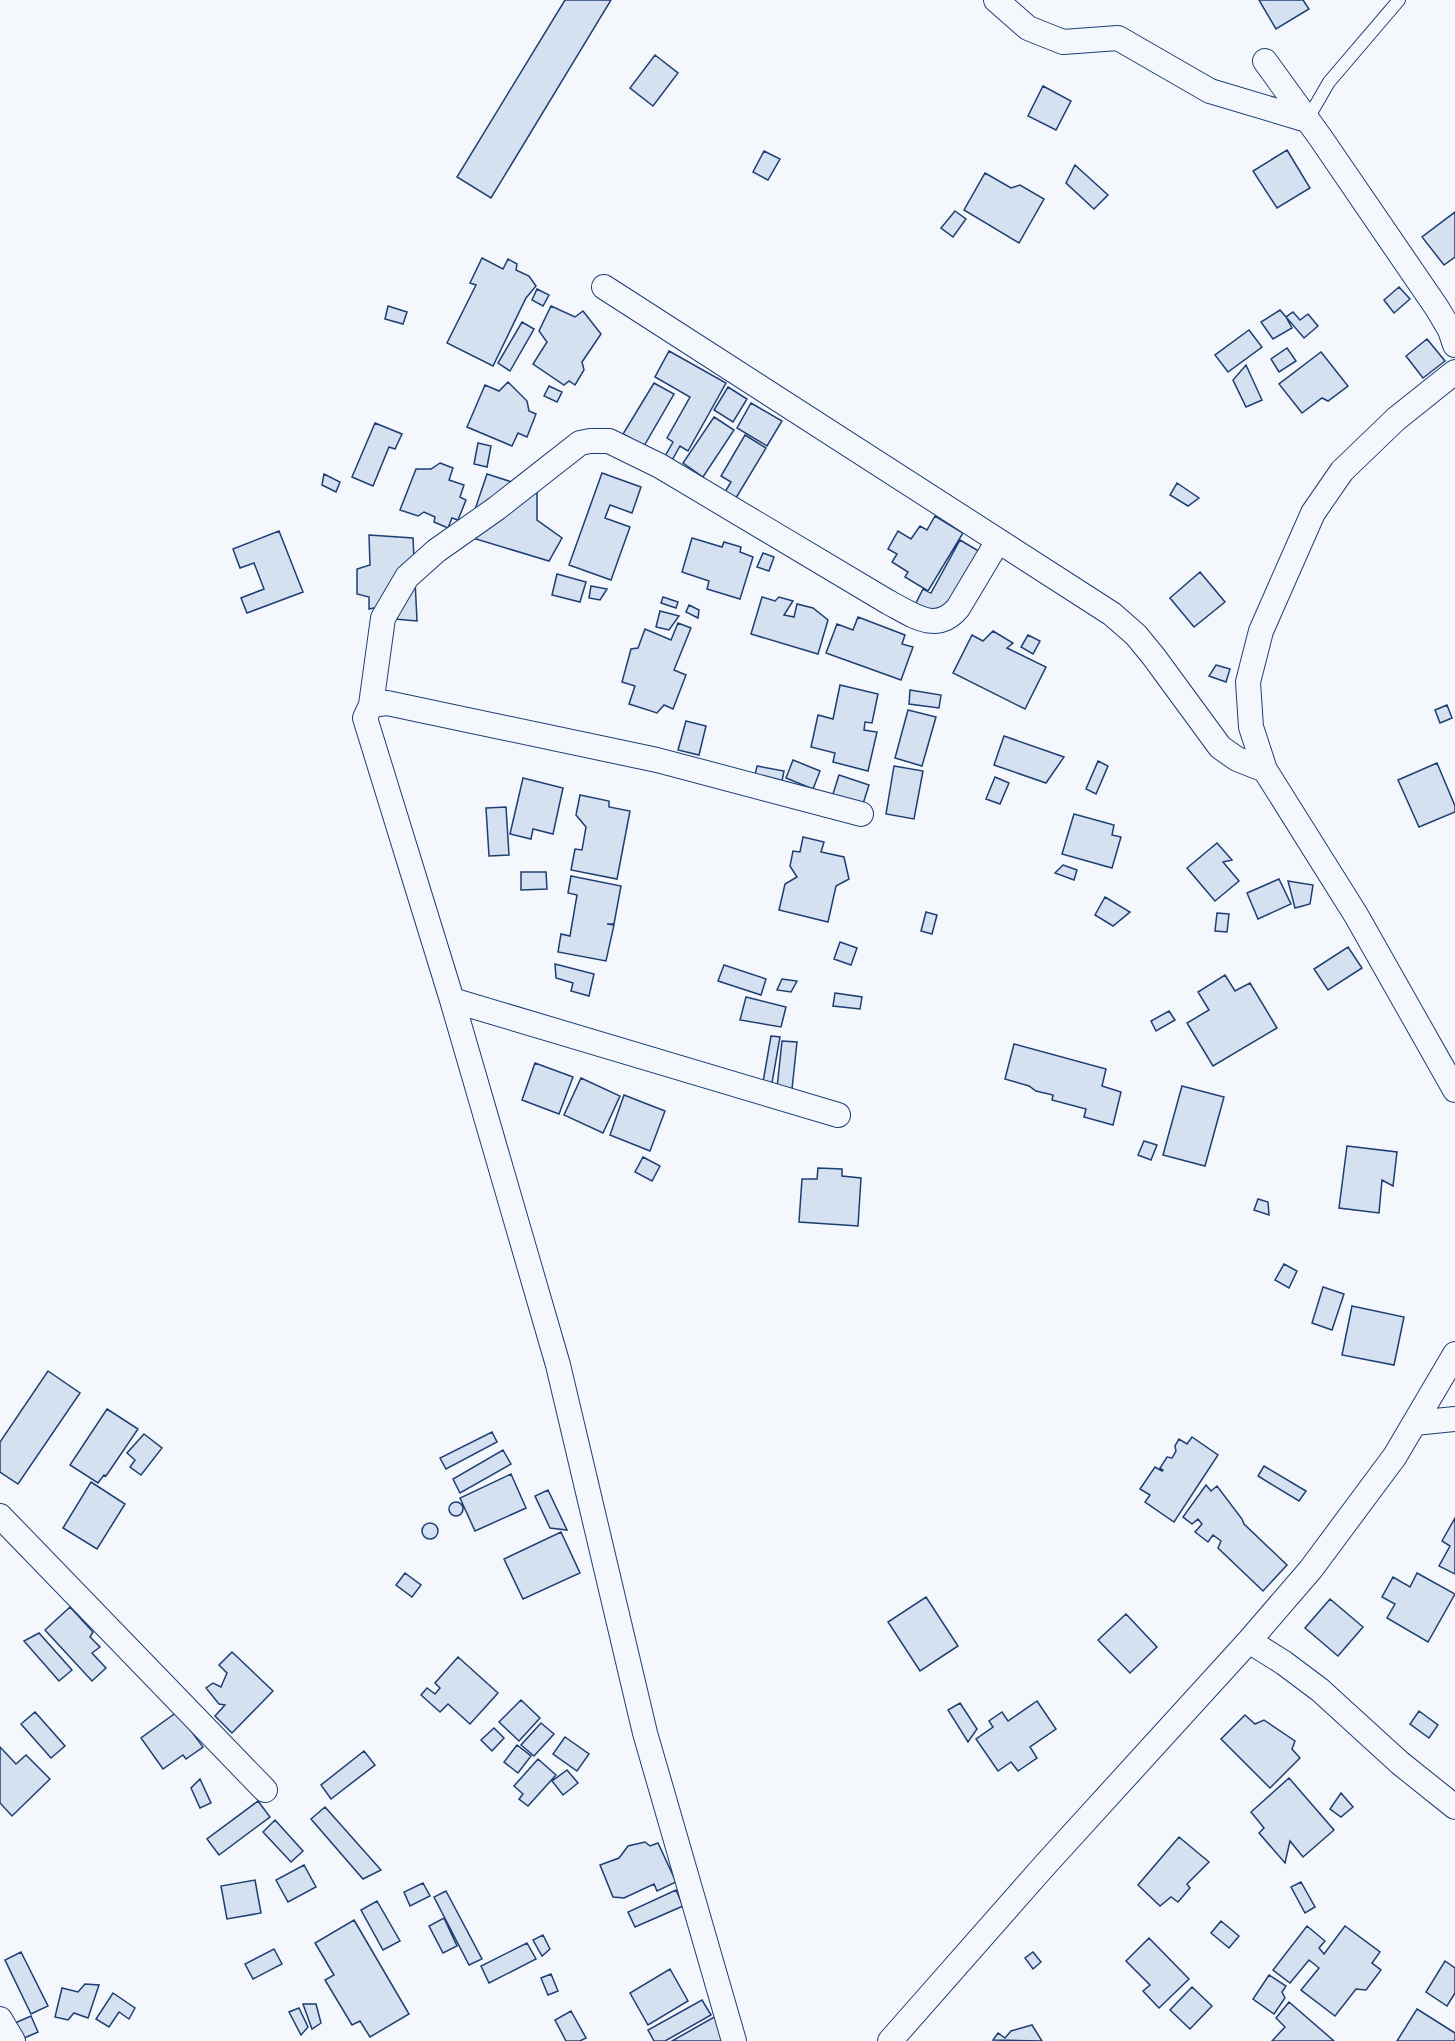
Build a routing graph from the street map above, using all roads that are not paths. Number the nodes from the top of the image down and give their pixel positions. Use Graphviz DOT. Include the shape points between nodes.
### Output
graph roads {
  1 [pos="996,0"];
  2 [pos="1400,0"];
  3 [pos="1265,61"];
  4 [pos="1307,120"];
  5 [pos="604,287"];
  6 [pos="1455,345"];
  7 [pos="1455,372"];
  8 [pos="998,541"];
  9 [pos="371,705"];
  10 [pos="1266,770"];
  11 [pos="861,814"];
  12 [pos="452,1000"];
  13 [pos="1455,1090"];
  14 [pos="838,1115"];
  15 [pos="1455,1354"];
  16 [pos="1455,1419"];
  17 [pos="1415,1424"];
  18 [pos="0,1516"];
  19 [pos="1249,1641"];
  20 [pos="265,1790"];
  21 [pos="1455,1807"];
  22 [pos="0,2019"];
  23 [pos="13,2041"];
  24 [pos="734,2041"];
  25 [pos="890,2041"];
  1 -- 4 [label="street" via="1036,32 1063,42 1118,38 1210,91"];
  2 -- 4 [label="lane" via="1329,82"];
  3 -- 4 [label="street"];
  4 -- 6 [label="street" via="1437,308"];
  5 -- 8 [label="street"];
  7 -- 10 [label="street" via="1357,456 1313,513 1261,631 1248,682 1251,727"];
  8 -- 9 [label="street" via="958,608 950,617 936,622 888,602 660,466 609,441 580,443 407,577 383,618"];
  8 -- 10 [label="street" via="1112,614 1136,635 1220,747 1237,759"];
  9 -- 11 [label="street" via="387,703 657,760"];
  9 -- 12 [label="street" via="365,718"];
  10 -- 13 [label="street" via="1356,915"];
  12 -- 14 [label="street"];
  12 -- 24 [label="street" via="558,1365 645,1733"];
  15 -- 17 [label="street"];
  16 -- 17 [label="street"];
  17 -- 19 [label="street" via="1311,1569"];
  18 -- 20 [label="street"];
  19 -- 21 [label="street" via="1320,1690"];
  19 -- 25 [label="street"];
  22 -- 23 [label="street"];
}
